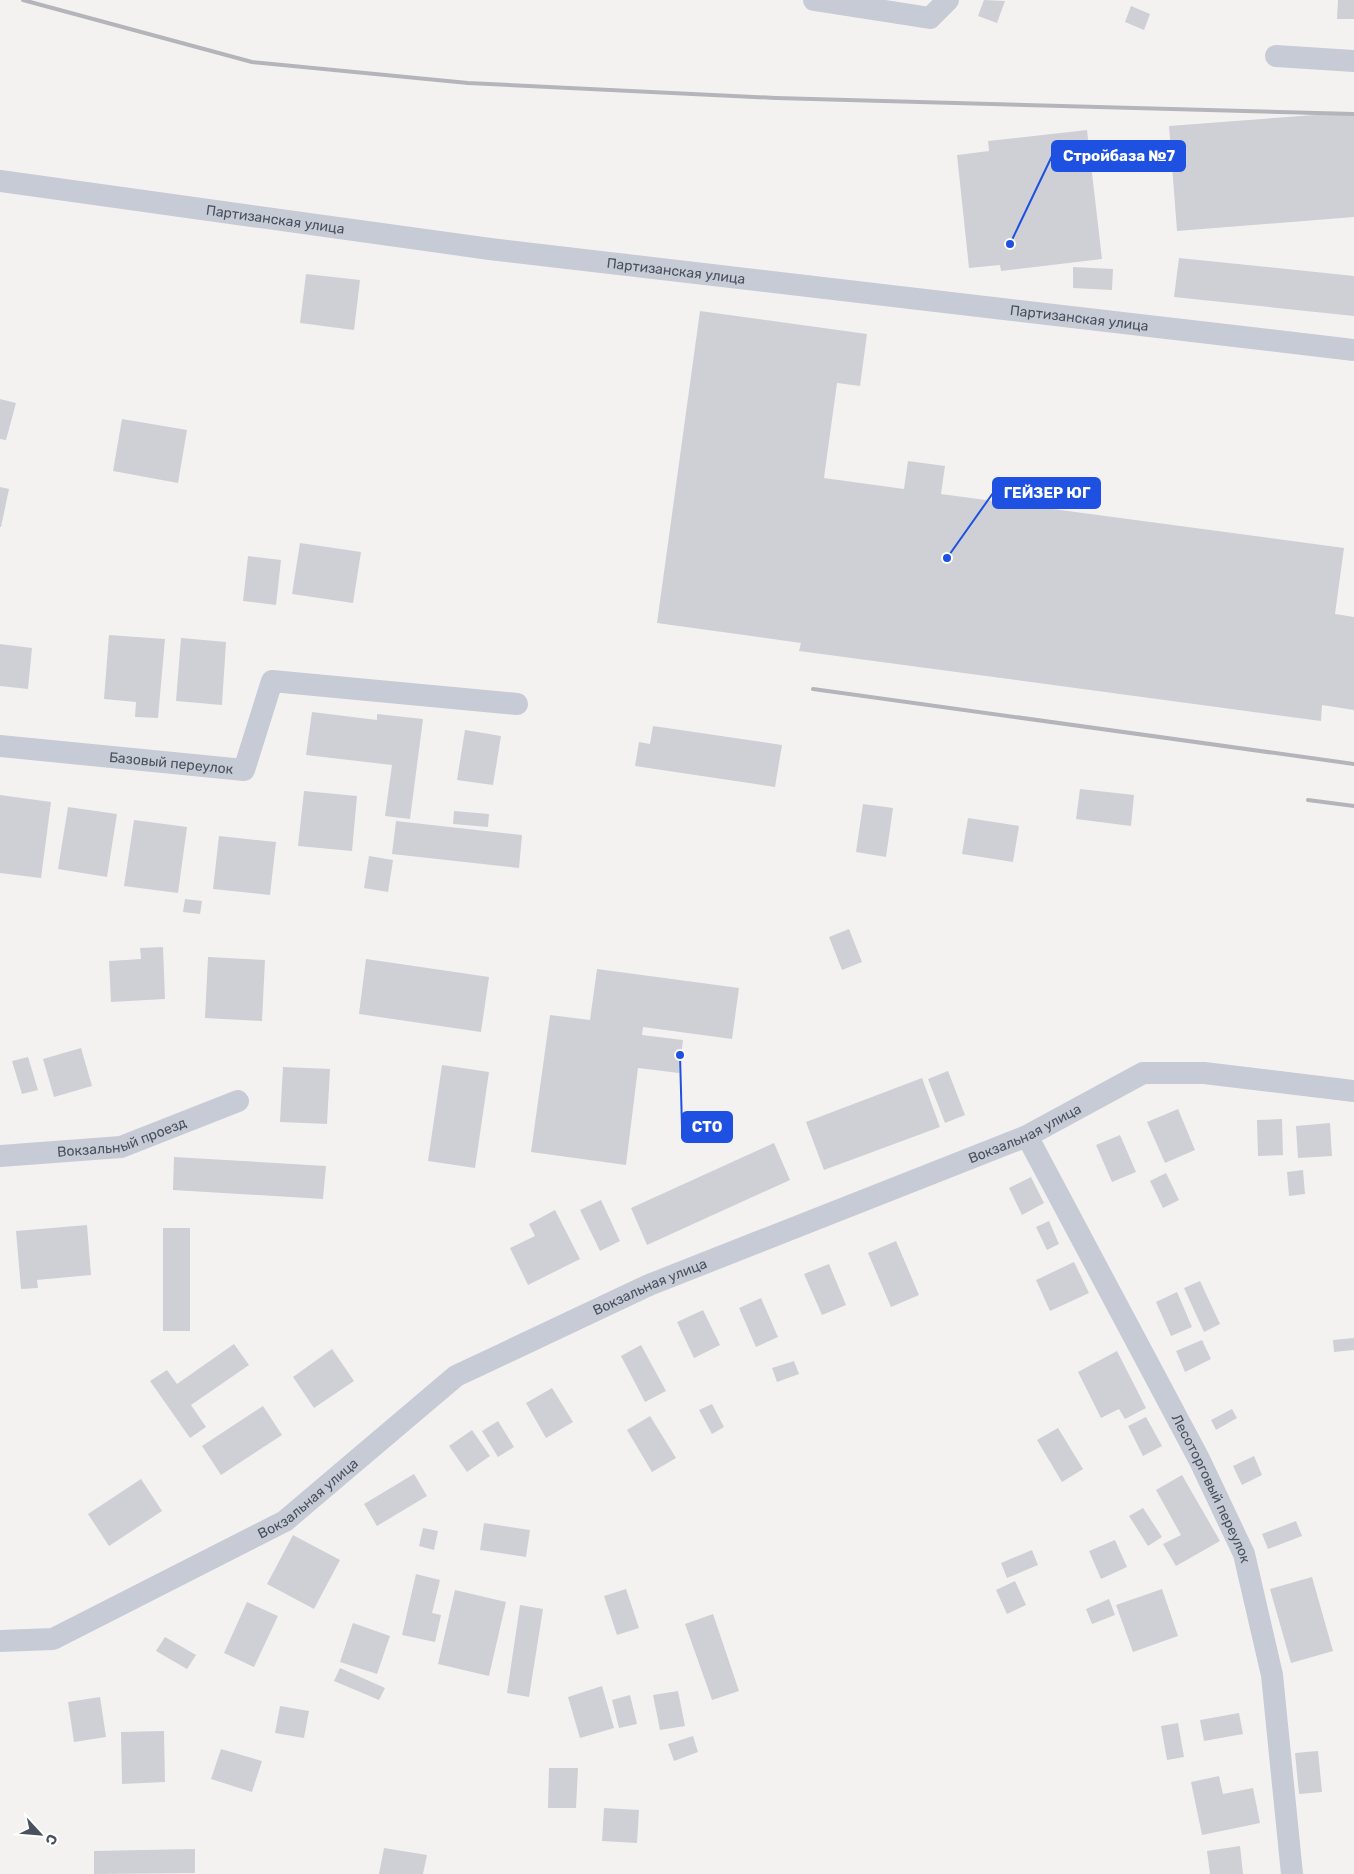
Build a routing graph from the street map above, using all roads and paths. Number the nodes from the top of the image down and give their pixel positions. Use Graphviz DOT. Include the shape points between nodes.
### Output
graph roads {
  1 [pos="814,0"];
  2 [pos="948,0"];
  3 [pos="1276,56"];
  4 [pos="1354,61"];
  5 [pos="0,181"];
  6 [pos="1354,350"];
  7 [pos="517,704"];
  8 [pos="0,746"];
  9 [pos="1354,1091"];
  10 [pos="238,1101"];
  11 [pos="1028,1136"];
  12 [pos="0,1156"];
  13 [pos="0,1641"];
  14 [pos="1292,1874"];
  1 -- 2 [label="street" via="930,18"];
  3 -- 4 [label="street"];
  5 -- 6 [label="street, Партизанская улица" via="490,249"];
  7 -- 8 [label="street, Базовый переулок" via="272,682 244,770"];
  9 -- 11 [label="street, Вокзальная улица" via="1204,1072 1142,1073"];
  10 -- 12 [label="street, Вокзальный проезд" via="122,1147"];
  11 -- 13 [label="street, Вокзальная улица" via="649,1285 456,1376 285,1521 53,1639"];
  11 -- 14 [label="street, Лесоторговый переулок" via="1199,1459 1244,1554 1272,1675"];
}
